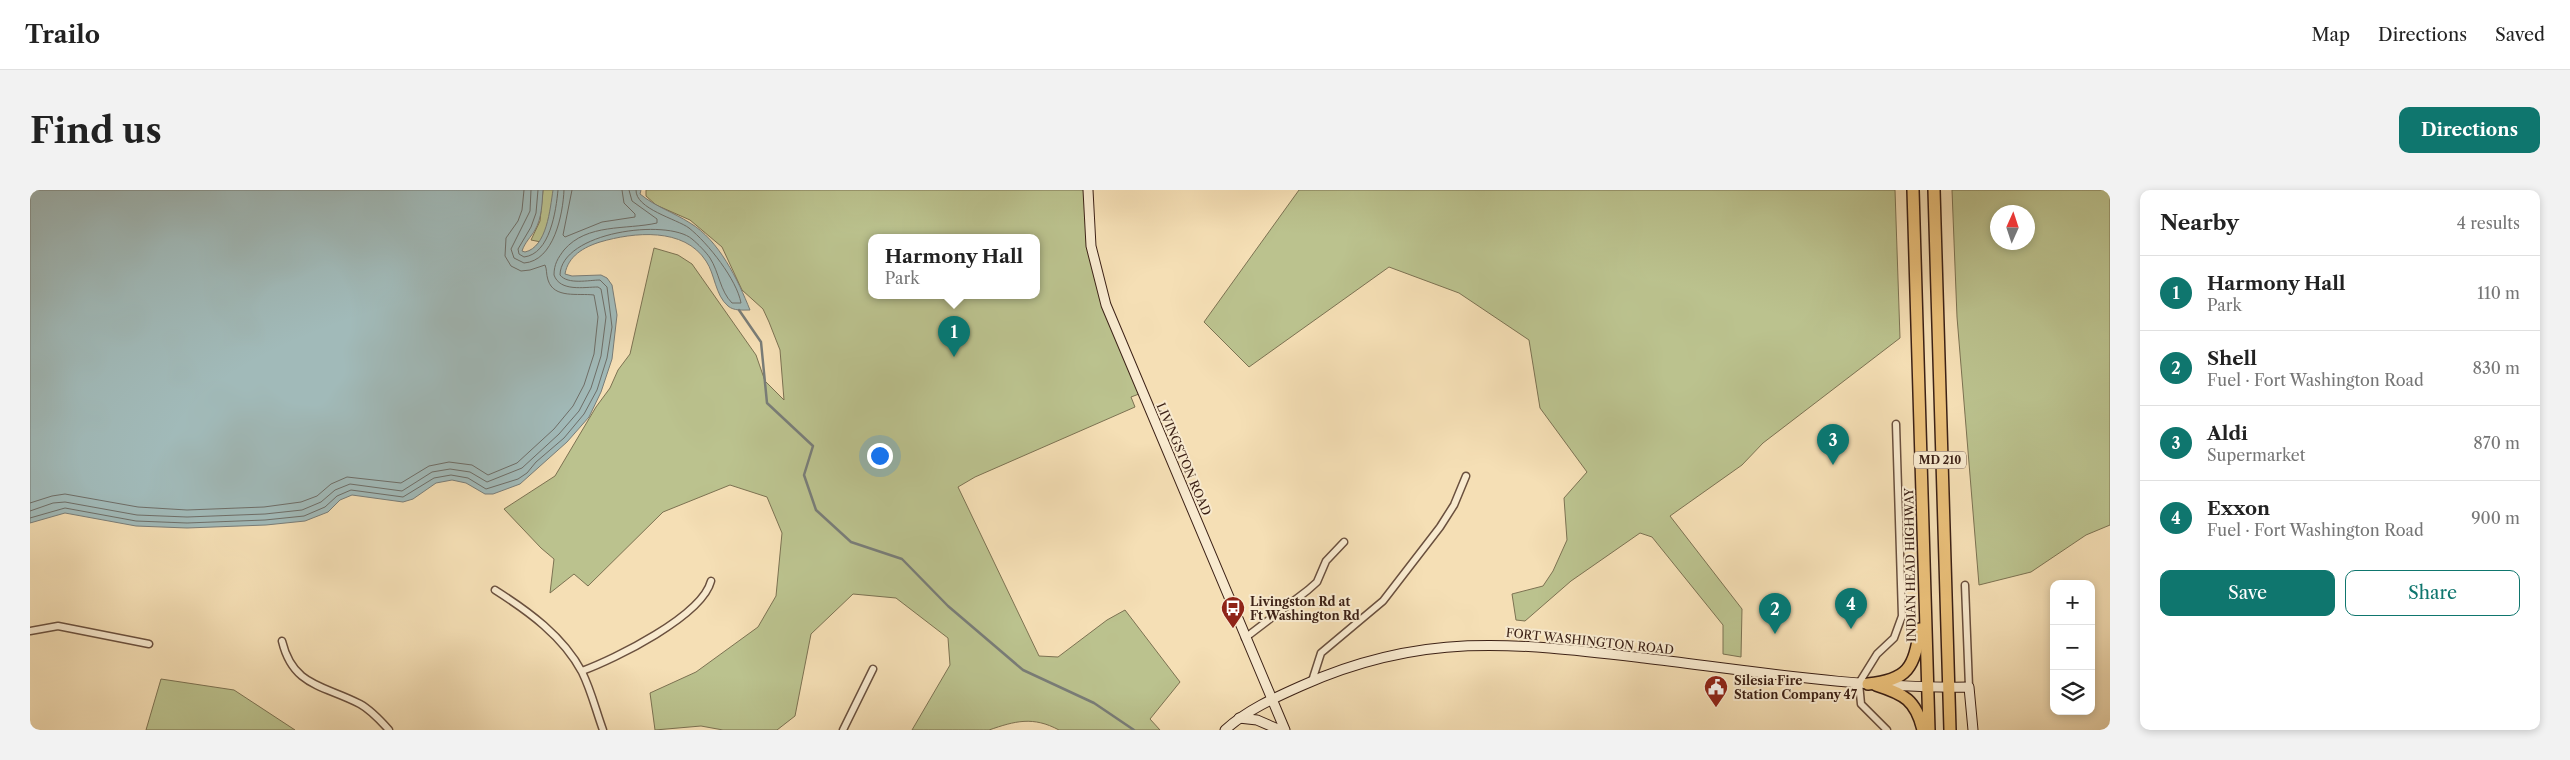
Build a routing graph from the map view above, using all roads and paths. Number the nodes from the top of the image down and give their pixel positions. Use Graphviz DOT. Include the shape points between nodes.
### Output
graph roads {
  1 [pos="1088,190"];
  2 [pos="1913,190"];
  3 [pos="1934,190"];
  4 [pos="1896,424"];
  5 [pos="1466,476"];
  6 [pos="1344,542"];
  7 [pos="711,581"];
  8 [pos="1965,585"];
  9 [pos="495,590"];
  10 [pos="1924,605"];
  11 [pos="30,631"];
  12 [pos="1245,638"];
  13 [pos="282,641"];
  14 [pos="149,644"];
  15 [pos="873,669"];
  16 [pos="582,671"];
  17 [pos="1312,681"];
  18 [pos="1867,684"];
  19 [pos="1949,687"];
  20 [pos="1970,687"];
  21 [pos="1927,688"];
  22 [pos="1271,700"];
  23 [pos="1239,718"];
  24 [pos="390,730"];
  25 [pos="603,730"];
  26 [pos="843,730"];
  27 [pos="1225,730"];
  28 [pos="1280,730"];
  29 [pos="1285,730"];
  30 [pos="1887,730"];
  31 [pos="1923,730"];
  32 [pos="1929,730"];
  33 [pos="1950,730"];
  34 [pos="1973,730"];
  1 -- 12 [label="main road, LIVINGSTON ROAD" via="1091,246 1102,292"];
  2 -- 10 [label="highway, INDIAN HEAD HIGHWAY / MD 210"];
  3 -- 19 [label="highway, MD 210"];
  4 -- 18 [label="street" via="1902,616 1894,638 1877,654"];
  5 -- 17 [label="street" via="1449,512 1383,601 1321,653"];
  6 -- 12 [label="street" via="1326,561 1317,582"];
  7 -- 16 [label="street" via="704,598 665,628"];
  8 -- 20 [label="street"];
  9 -- 16 [label="street" via="544,626"];
  10 -- 18 [label="highway" via="1916,652 1909,666 1893,681"];
  10 -- 21 [label="highway, INDIAN HEAD HIGHWAY / MD 210"];
  11 -- 14 [label="street" via="58,626"];
  12 -- 22 [label="main road, LIVINGSTON ROAD"];
  13 -- 24 [label="street" via="295,671 320,687 362,705"];
  15 -- 26 [label="street"];
  16 -- 25 [label="street"];
  17 -- 18 [label="main road, FORT WASHINGTON ROAD" via="1396,654 1447,646 1490,644 1557,648"];
  17 -- 22 [label="main road, FORT WASHINGTON ROAD"];
  18 -- 21 [label="main road, FORT WASHINGTON ROAD"];
  18 -- 30 [label="street" via="1861,704"];
  18 -- 31 [label="highway" via="1901,694 1909,700 1918,712"];
  19 -- 20 [label="main road, FORT WASHINGTON ROAD"];
  19 -- 21 [label="main road, FORT WASHINGTON ROAD"];
  19 -- 33 [label="highway, MD 210"];
  20 -- 34 [label="main road"];
  21 -- 32 [label="highway, INDIAN HEAD HIGHWAY / MD 210"];
  22 -- 23 [label="main road, FORT WASHINGTON ROAD"];
  22 -- 29 [label="main road, LIVINGSTON ROAD"];
  23 -- 27 [label="main road, FORT WASHINGTON ROAD"];
  23 -- 28 [label="main road" via="1257,720"];
}
